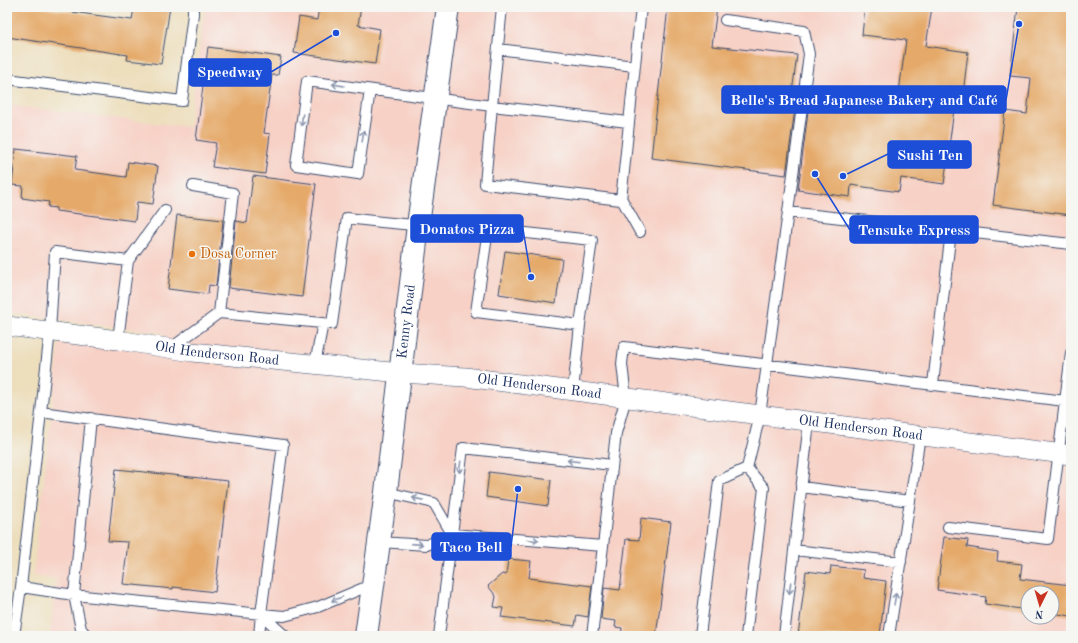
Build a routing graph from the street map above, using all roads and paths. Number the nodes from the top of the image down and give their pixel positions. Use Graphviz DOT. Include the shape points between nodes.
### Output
graph roads {
  1 [pos="193,7"];
  2 [pos="448,7"];
  3 [pos="502,7"];
  4 [pos="641,7"];
  5 [pos="726,20"];
  6 [pos="498,49"];
  7 [pos="634,66"];
  8 [pos="7,79"];
  9 [pos="370,90"];
  10 [pos="435,98"];
  11 [pos="492,106"];
  12 [pos="628,122"];
  13 [pos="193,186"];
  14 [pos="621,198"];
  15 [pos="165,210"];
  16 [pos="788,212"];
  17 [pos="418,226"];
  18 [pos="488,228"];
  19 [pos="951,230"];
  20 [pos="640,232"];
  21 [pos="1071,244"];
  22 [pos="128,261"];
  23 [pos="219,313"];
  24 [pos="323,323"];
  25 [pos="580,325"];
  26 [pos="7,326"];
  27 [pos="50,331"];
  28 [pos="118,340"];
  29 [pos="171,348"];
  30 [pos="1071,353"];
  31 [pos="315,364"];
  32 [pos="767,364"];
  33 [pos="401,373"];
  34 [pos="933,384"];
  35 [pos="573,391"];
  36 [pos="626,398"];
  37 [pos="1065,401"];
  38 [pos="41,412"];
  39 [pos="760,415"];
  40 [pos="91,418"];
  41 [pos="809,422"];
  42 [pos="920,436"];
  43 [pos="1064,454"];
  44 [pos="612,465"];
  45 [pos="747,468"];
  46 [pos="801,487"];
  47 [pos="386,492"];
  48 [pos="910,501"];
  49 [pos="948,527"];
  50 [pos="452,534"];
  51 [pos="379,542"];
  52 [pos="603,546"];
  53 [pos="794,550"];
  54 [pos="901,562"];
  55 [pos="373,584"];
  56 [pos="21,587"];
  57 [pos="74,595"];
  58 [pos="261,614"];
  59 [pos="14,636"];
  60 [pos="87,636"];
  61 [pos="259,636"];
  62 [pos="285,636"];
  63 [pos="366,636"];
  64 [pos="439,636"];
  65 [pos="592,636"];
  66 [pos="700,636"];
  67 [pos="746,636"];
  68 [pos="784,636"];
  69 [pos="889,636"];
  1 -- 8 [label="lane" via="182,101"];
  2 -- 10 [label="main road, Kenny Road"];
  3 -- 6 [label="lane"];
  4 -- 7 [label="lane"];
  5 -- 16 [label="lane" via="804,31 809,54"];
  6 -- 7 [label="lane"];
  6 -- 11 [label="lane"];
  7 -- 12 [label="lane"];
  9 -- 9 [label="lane, one-way" via="307,81 296,165 358,174"];
  9 -- 10 [label="lane"];
  10 -- 11 [label="lane"];
  10 -- 17 [label="main road, Kenny Road"];
  11 -- 12 [label="lane"];
  11 -- 14 [label="lane" via="485,184 620,200"];
  12 -- 14 [label="lane"];
  13 -- 23 [label="lane" via="233,193"];
  14 -- 20 [label="lane"];
  15 -- 22 [label="lane"];
  16 -- 19 [label="lane"];
  16 -- 32 [label="lane"];
  17 -- 18 [label="lane"];
  17 -- 24 [label="lane" via="347,218 332,324"];
  17 -- 33 [label="main road, Kenny Road"];
  18 -- 25 [label="lane" via="476,312"];
  18 -- 25 [label="lane" via="592,240"];
  19 -- 21 [label="lane"];
  19 -- 34 [label="lane"];
  22 -- 27 [label="lane" via="54,252"];
  22 -- 28 [label="lane"];
  23 -- 24 [label="lane"];
  23 -- 29 [label="lane"];
  24 -- 31 [label="lane"];
  25 -- 35 [label="lane"];
  26 -- 27 [label="street, Old Henderson Road"];
  27 -- 28 [label="street, Old Henderson Road"];
  27 -- 38 [label="lane"];
  28 -- 29 [label="street, Old Henderson Road"];
  29 -- 31 [label="street, Old Henderson Road"];
  30 -- 37 [label="lane"];
  31 -- 33 [label="street, Old Henderson Road"];
  32 -- 34 [label="lane"];
  32 -- 36 [label="lane" via="624,347 622,364"];
  32 -- 39 [label="lane"];
  33 -- 35 [label="street, Old Henderson Road" via="465,377"];
  33 -- 47 [label="main road, Kenny Road"];
  34 -- 37 [label="lane"];
  35 -- 36 [label="street, Old Henderson Road"];
  36 -- 39 [label="street, Old Henderson Road"];
  36 -- 44 [label="lane" via="616,433"];
  37 -- 43 [label="lane"];
  38 -- 40 [label="lane"];
  38 -- 56 [label="lane"];
  39 -- 41 [label="street, Old Henderson Road"];
  39 -- 45 [label="lane"];
  40 -- 57 [label="lane"];
  40 -- 58 [label="lane" via="283,445"];
  41 -- 42 [label="street, Old Henderson Road"];
  41 -- 46 [label="lane"];
  42 -- 43 [label="street, Old Henderson Road"];
  42 -- 48 [label="lane"];
  43 -- 49 [label="lane" via="1048,539"];
  44 -- 50 [label="lane, one-way" via="463,448"];
  44 -- 52 [label="lane"];
  45 -- 66 [label="lane" via="719,481"];
  45 -- 67 [label="lane" via="764,488"];
  46 -- 48 [label="lane"];
  46 -- 53 [label="lane"];
  50 -- 47 [label="lane, one-way" via="434,502"];
  47 -- 51 [label="main road, Kenny Road"];
  48 -- 54 [label="lane"];
  51 -- 50 [label="lane, one-way" via="427,545"];
  50 -- 52 [label="lane, one-way"];
  50 -- 64 [label="lane"];
  51 -- 55 [label="main road, Kenny Road"];
  52 -- 65 [label="lane"];
  53 -- 54 [label="lane"];
  53 -- 68 [label="lane, one-way"];
  69 -- 54 [label="lane, one-way"];
  55 -- 58 [label="lane, one-way" via="318,607 284,616"];
  55 -- 63 [label="main road, Kenny Road"];
  56 -- 57 [label="lane"];
  56 -- 59 [label="lane"];
  57 -- 58 [label="lane"];
  57 -- 60 [label="lane" via="81,629"];
  58 -- 61 [label="lane"];
  58 -- 62 [label="lane"];
}
